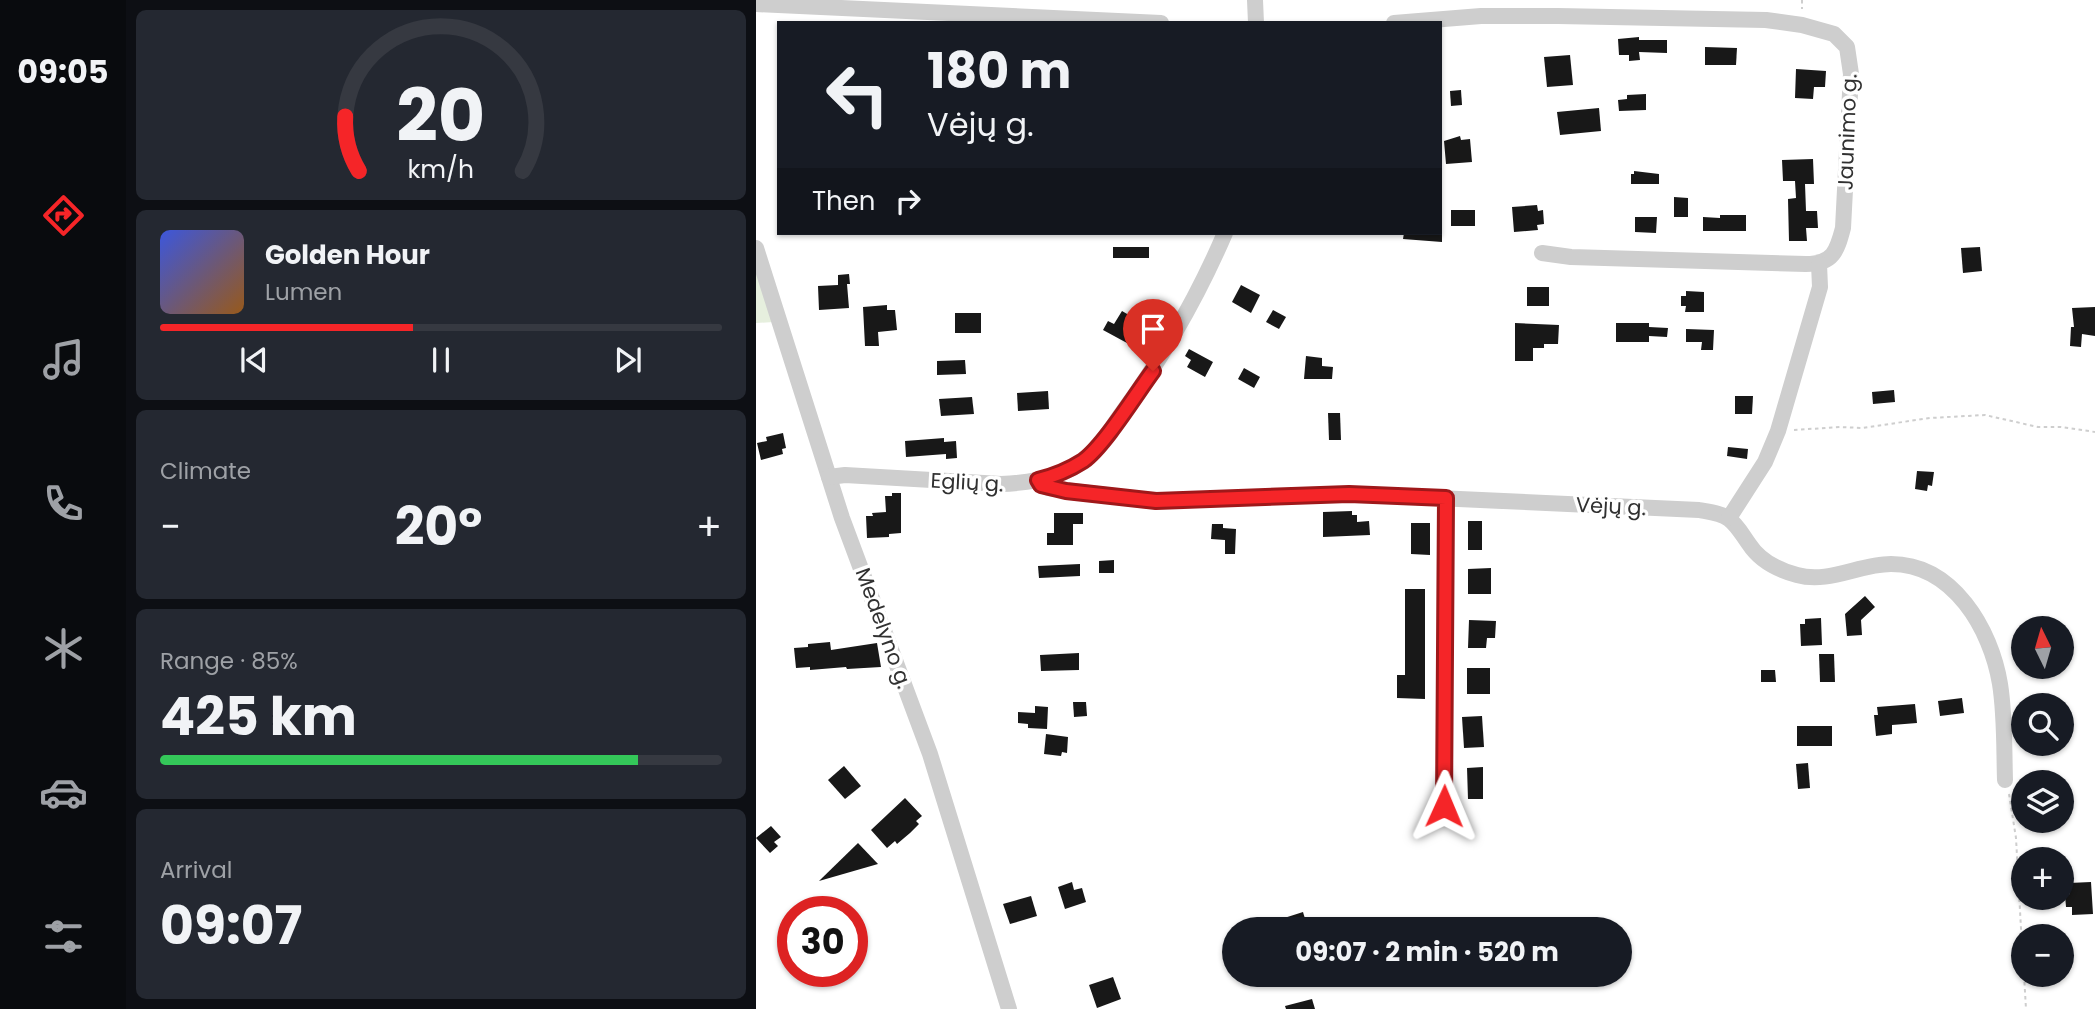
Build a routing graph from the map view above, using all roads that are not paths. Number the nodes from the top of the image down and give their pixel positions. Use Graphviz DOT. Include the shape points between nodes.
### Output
graph roads {
  1 [pos="1255,0"];
  2 [pos="756,4"];
  3 [pos="1118,21"];
  4 [pos="1256,21"];
  5 [pos="1419,21"];
  6 [pos="1224,235"];
  7 [pos="756,248"];
  8 [pos="1542,253"];
  9 [pos="1819,264"];
  10 [pos="829,477"];
  11 [pos="1038,480"];
  12 [pos="1446,498"];
  13 [pos="1729,518"];
  14 [pos="2006,780"];
  15 [pos="1444,806"];
  16 [pos="1009,1009"];
  1 -- 4 [label="street"];
  2 -- 3 [label="street"];
  5 -- 9 [label="street, Jaunimo g." via="1481,16 1766,20 1835,34 1847,47 1851,74 1843,228 1838,247"];
  6 -- 11 [label="street, Eglių g." via="1153,371 1097,446 1070,468"];
  7 -- 10 [label="street, Medelyno g."];
  8 -- 9 [label="street"];
  9 -- 13 [label="street" via="1817,297 1779,431"];
  10 -- 11 [label="street, Eglių g." via="1000,484"];
  10 -- 16 [label="street, Medelyno g." via="930,754"];
  11 -- 12 [label="street, Vėjų g." via="1048,488 1156,501 1349,494"];
  12 -- 13 [label="street, Vėjų g." via="1699,510"];
  12 -- 15 [label="street"];
  13 -- 14 [label="street" via="1758,555 1785,572 1823,578 1891,564 1922,570 1953,589 1976,620 1994,659 2002,702"];
}
